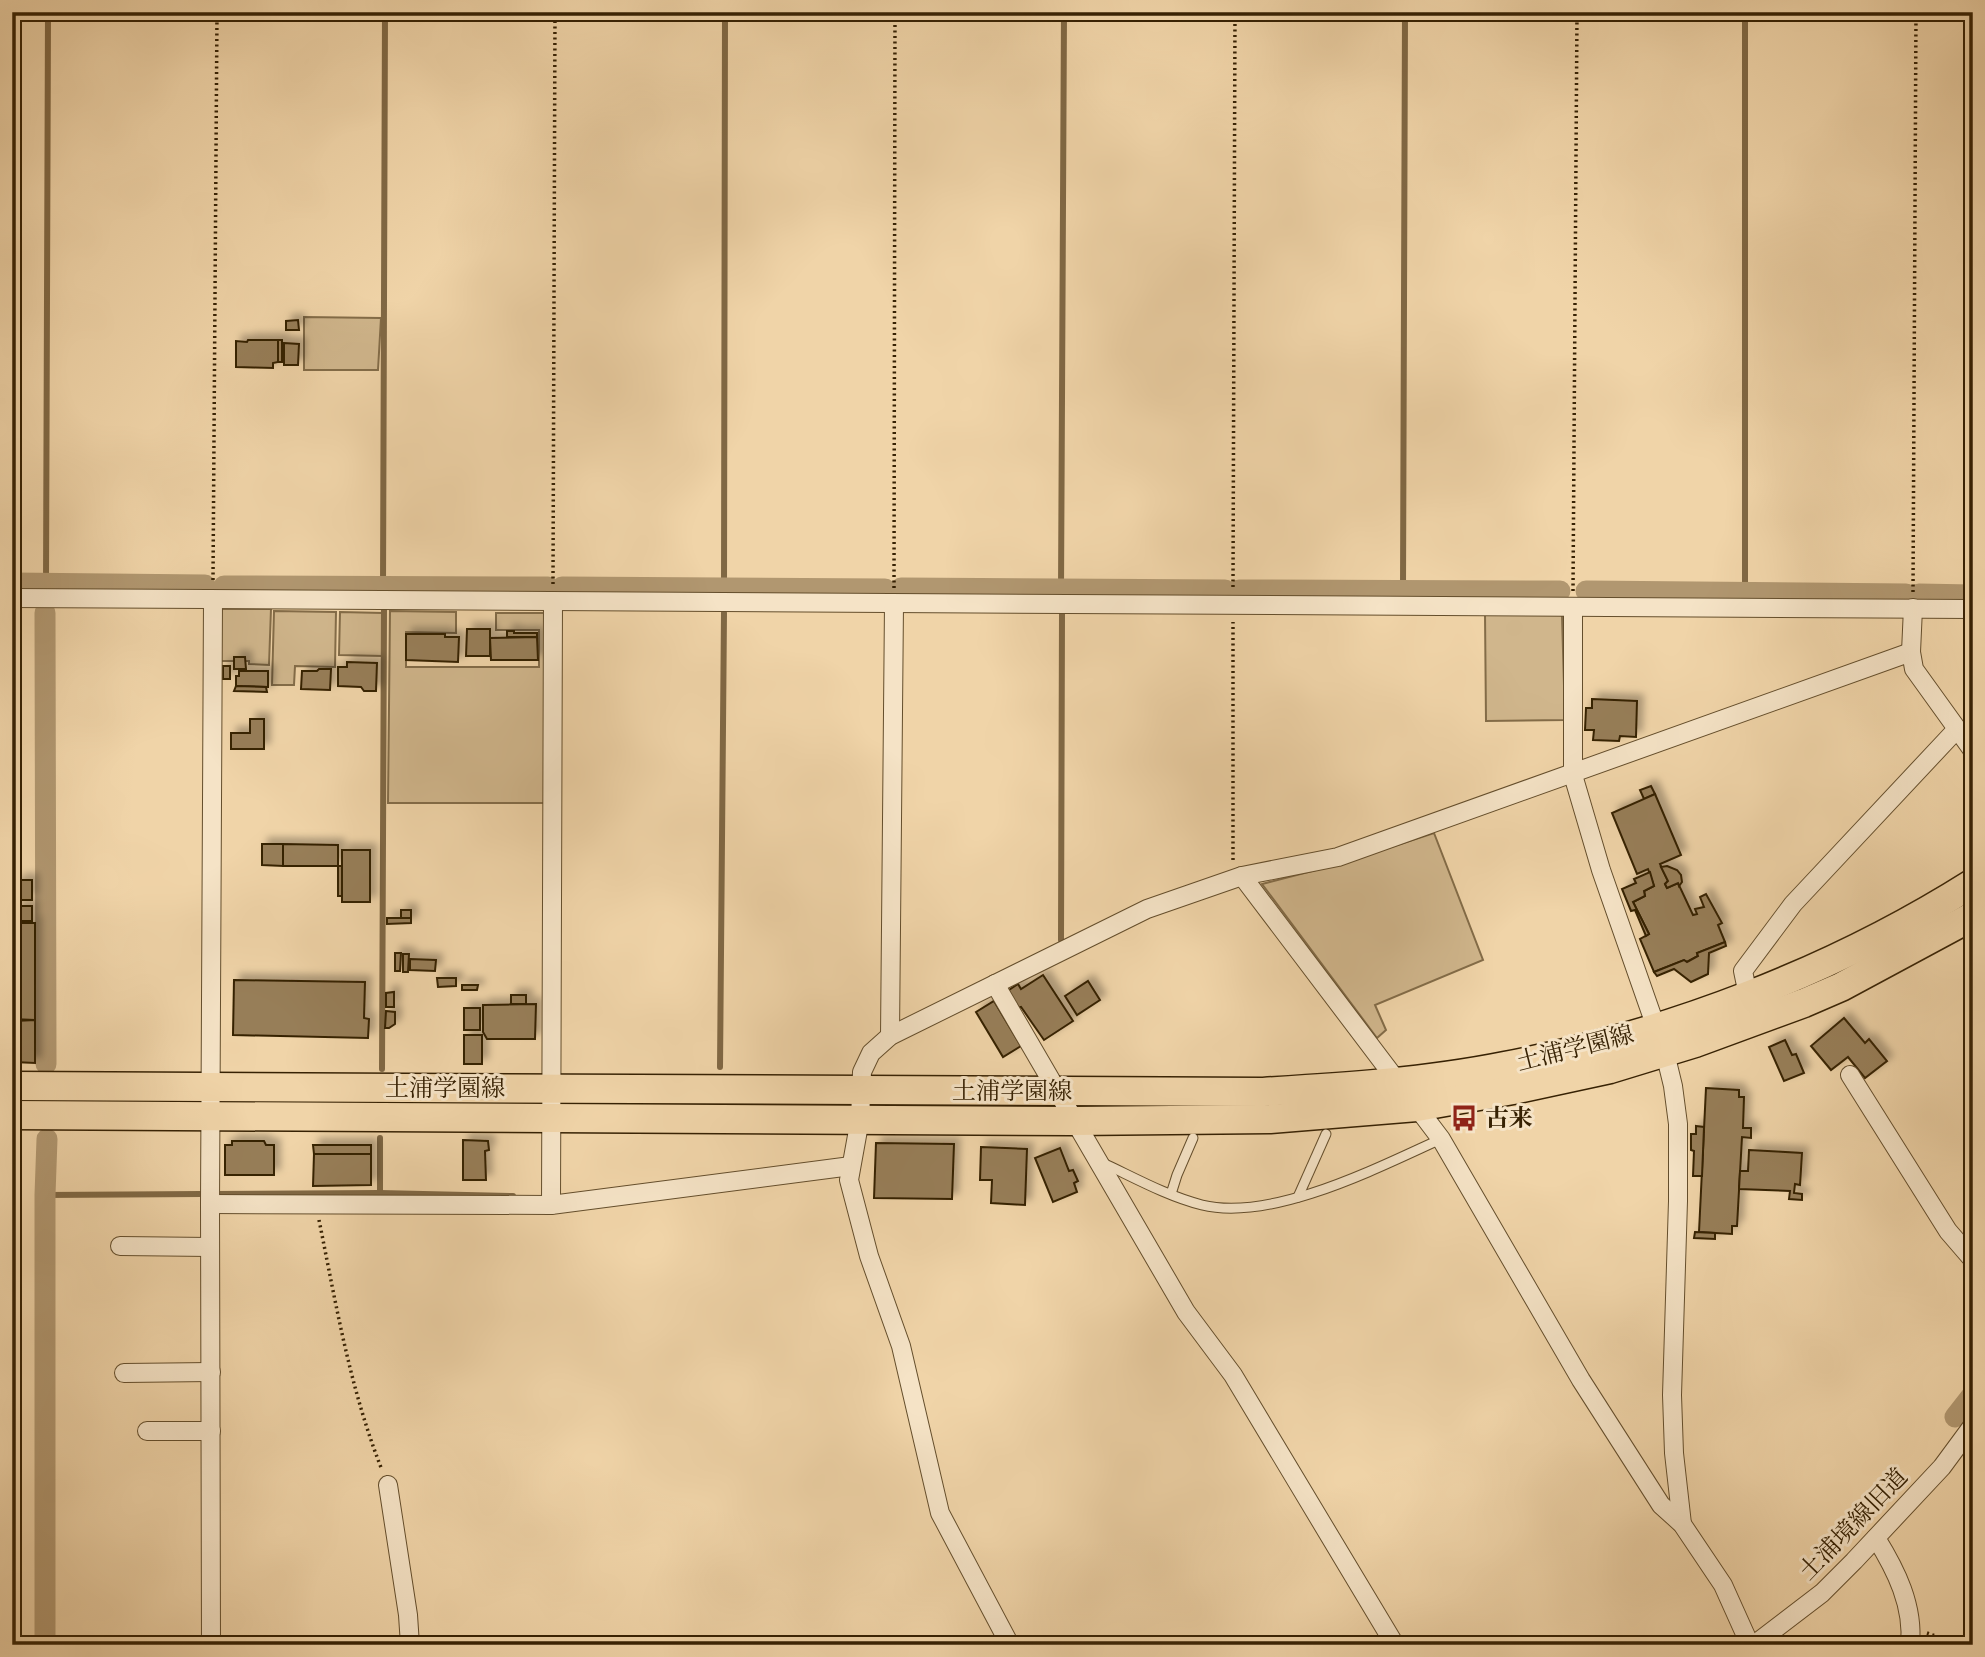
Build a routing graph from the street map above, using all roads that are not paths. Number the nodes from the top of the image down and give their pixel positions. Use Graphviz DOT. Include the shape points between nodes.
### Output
graph roads {
  1 [pos="12,598"];
  2 [pos="213,600"];
  3 [pos="553,601"];
  4 [pos="894,604"];
  5 [pos="1573,608"];
  6 [pos="1913,608"];
  7 [pos="1973,609"];
  8 [pos="1911,652"];
  9 [pos="1957,729"];
  10 [pos="1973,751"];
  11 [pos="1573,775"];
  12 [pos="1242,876"];
  13 [pos="1973,883"];
  14 [pos="1973,916"];
  15 [pos="995,984"];
  16 [pos="1748,995"];
  17 [pos="1656,1027"];
  18 [pos="890,1036"];
  19 [pos="1665,1053"];
  20 [pos="1850,1075"];
  21 [pos="1397,1081"];
  22 [pos="12,1086"];
  23 [pos="212,1087"];
  24 [pos="551,1089"];
  25 [pos="860,1091"];
  26 [pos="1057,1092"];
  27 [pos="1417,1107"];
  28 [pos="12,1115"];
  29 [pos="211,1116"];
  30 [pos="550,1117"];
  31 [pos="860,1119"];
  32 [pos="1073,1121"];
  33 [pos="1326,1134"];
  34 [pos="1193,1138"];
  35 [pos="1441,1139"];
  36 [pos="1097,1160"];
  37 [pos="851,1166"];
  38 [pos="1171,1194"];
  39 [pos="1298,1197"];
  40 [pos="210,1205"];
  41 [pos="551,1205"];
  42 [pos="121,1246"];
  43 [pos="210,1247"];
  44 [pos="1973,1260"];
  45 [pos="211,1372"];
  46 [pos="124,1373"];
  47 [pos="1973,1425"];
  48 [pos="147,1431"];
  49 [pos="211,1431"];
  50 [pos="388,1485"];
  51 [pos="1682,1524"];
  52 [pos="1876,1538"];
  53 [pos="1911,1637"];
  54 [pos="211,1645"];
  55 [pos="410,1645"];
  56 [pos="1010,1645"];
  57 [pos="1395,1645"];
  58 [pos="1752,1645"];
  1 -- 2 [label="street"];
  2 -- 3 [label="street"];
  2 -- 23 [label="street"];
  3 -- 4 [label="street"];
  3 -- 24 [label="street"];
  4 -- 5 [label="street"];
  4 -- 18 [label="street"];
  5 -- 6 [label="street"];
  5 -- 11 [label="street"];
  6 -- 7 [label="street"];
  6 -- 8 [label="street"];
  8 -- 9 [label="street" via="1914,669"];
  8 -- 11 [label="street"];
  9 -- 10 [label="street"];
  9 -- 16 [label="street" via="1793,904 1743,971"];
  11 -- 12 [label="street" via="1338,857"];
  11 -- 17 [label="street"];
  12 -- 15 [label="street" via="1147,909"];
  12 -- 21 [label="street"];
  13 -- 16 [label="main road, 土浦学園線" via="1862,945"];
  14 -- 19 [label="main road, 土浦学園線" via="1841,987"];
  15 -- 18 [label="street"];
  15 -- 26 [label="street"];
  16 -- 17 [label="main road, 土浦学園線"];
  17 -- 19 [label="street"];
  17 -- 21 [label="main road, 土浦学園線" via="1506,1066"];
  18 -- 25 [label="street" via="871,1054"];
  19 -- 27 [label="main road, 土浦学園線" via="1538,1085"];
  19 -- 51 [label="street" via="1678,1124 1672,1395"];
  20 -- 44 [label="street" via="1948,1231"];
  21 -- 26 [label="main road, 土浦学園線" via="1262,1092"];
  21 -- 27 [label="street"];
  22 -- 23 [label="main road, 土浦学園線"];
  23 -- 24 [label="main road, 土浦学園線"];
  23 -- 29 [label="street"];
  24 -- 25 [label="main road, 土浦学園線"];
  24 -- 30 [label="street"];
  25 -- 26 [label="main road, 土浦学園線"];
  25 -- 31 [label="street"];
  26 -- 32 [label="street"];
  27 -- 32 [label="main road, 土浦学園線" via="1270,1119"];
  27 -- 35 [label="street"];
  28 -- 29 [label="main road, 土浦学園線"];
  29 -- 30 [label="main road, 土浦学園線"];
  29 -- 40 [label="street"];
  30 -- 31 [label="main road, 土浦学園線"];
  30 -- 41 [label="street"];
  31 -- 32 [label="main road, 土浦学園線"];
  31 -- 37 [label="street"];
  32 -- 36 [label="street"];
  33 -- 39 [label="lane"];
  34 -- 38 [label="lane"];
  35 -- 39 [label="lane"];
  35 -- 51 [label="street" via="1581,1380 1661,1505"];
  36 -- 38 [label="lane"];
  36 -- 57 [label="street" via="1186,1312 1233,1375"];
  37 -- 41 [label="street"];
  37 -- 56 [label="street" via="849,1180 869,1256 901,1346 940,1513"];
  38 -- 39 [label="lane" via="1227,1207"];
  40 -- 41 [label="street"];
  40 -- 43 [label="street"];
  42 -- 43 [label="street"];
  43 -- 45 [label="street"];
  45 -- 46 [label="street"];
  45 -- 49 [label="street"];
  47 -- 52 [label="street, 土浦境線旧道" via="1942,1467"];
  48 -- 49 [label="street"];
  49 -- 54 [label="street"];
  50 -- 55 [label="street"];
  51 -- 58 [label="street" via="1723,1585"];
  52 -- 53 [label="street" via="1900,1580"];
  52 -- 58 [label="street, 土浦境線旧道" via="1822,1593"];
}
